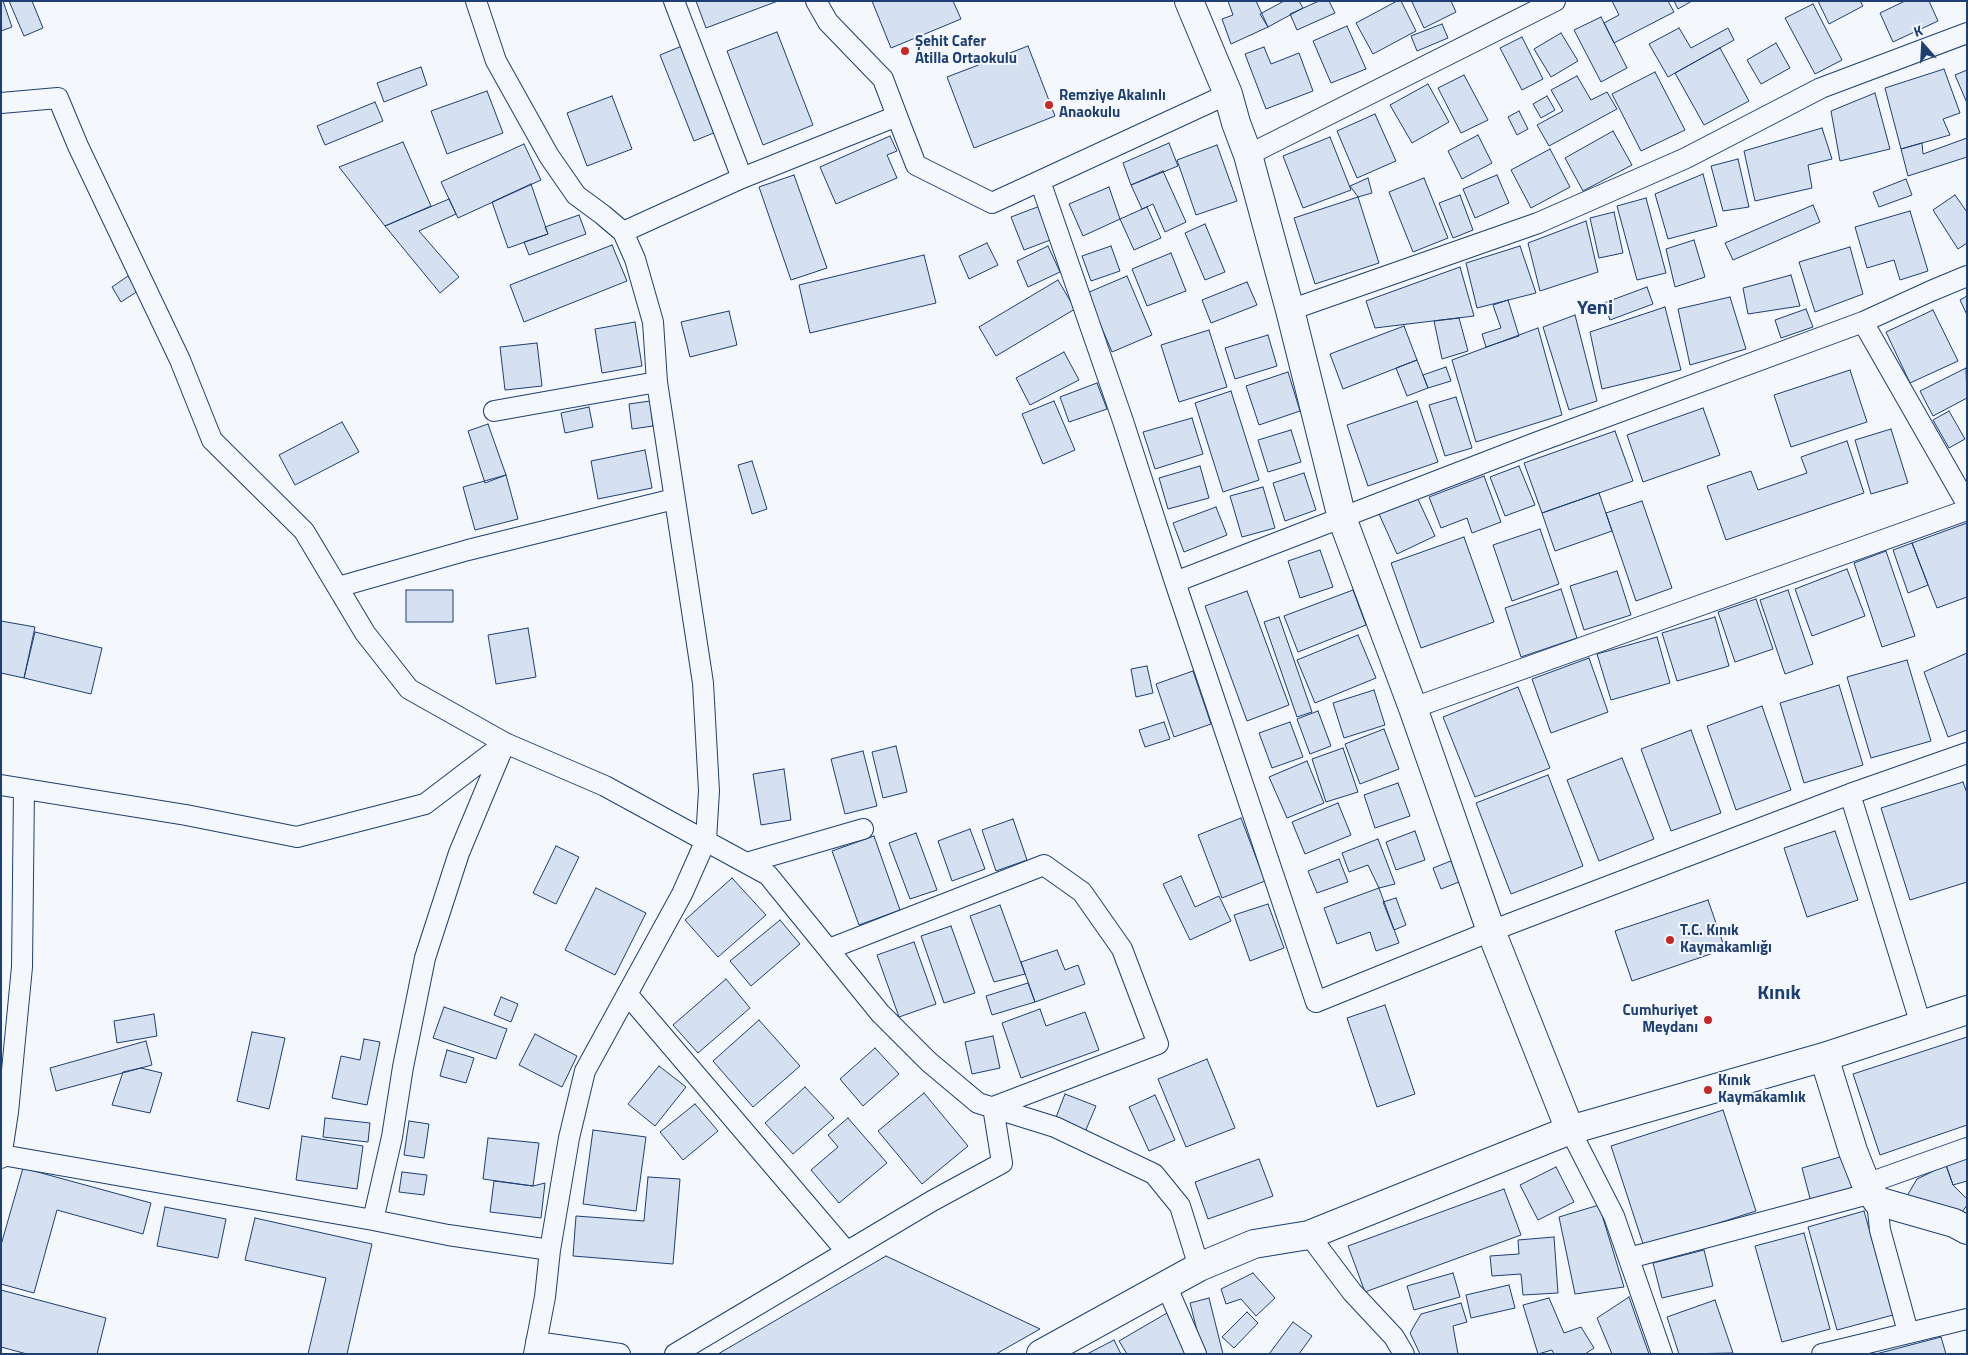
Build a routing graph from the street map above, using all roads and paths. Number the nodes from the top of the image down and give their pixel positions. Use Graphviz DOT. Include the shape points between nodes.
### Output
graph roads {
  1 [pos="476,1"];
  2 [pos="674,1"];
  3 [pos="816,1"];
  4 [pos="1189,1"];
  5 [pos="1555,1"];
  6 [pos="1967,33"];
  7 [pos="1228,94"];
  8 [pos="1,103"];
  9 [pos="897,116"];
  10 [pos="1248,155"];
  11 [pos="742,178"];
  12 [pos="1040,182"];
  13 [pos="623,232"];
  14 [pos="1967,276"];
  15 [pos="1290,310"];
  16 [pos="1863,322"];
  17 [pos="657,382"];
  18 [pos="494,410"];
  19 [pos="674,499"];
  20 [pos="1967,504"];
  21 [pos="1967,510"];
  22 [pos="1342,518"];
  23 [pos="1175,582"];
  24 [pos="338,587"];
  25 [pos="1413,708"];
  26 [pos="505,743"];
  27 [pos="1967,753"];
  28 [pos="1,784"];
  29 [pos="24,789"];
  30 [pos="1850,794"];
  31 [pos="863,829"];
  32 [pos="706,840"];
  33 [pos="746,863"];
  34 [pos="1491,931"];
  35 [pos="829,950"];
  36 [pos="627,994"];
  37 [pos="1967,1010"];
  38 [pos="1921,1025"];
  39 [pos="1824,1057"];
  40 [pos="992,1107"];
  41 [pos="4,1113"];
  42 [pos="1570,1130"];
  43 [pos="1967,1148"];
  44 [pos="1,1157"];
  45 [pos="1872,1193"];
  46 [pos="372,1220"];
  47 [pos="1967,1230"];
  48 [pos="1309,1234"];
  49 [pos="550,1250"];
  50 [pos="847,1252"];
  51 [pos="1629,1258"];
  52 [pos="1199,1267"];
  53 [pos="1166,1285"];
  54 [pos="1967,1319"];
  55 [pos="1908,1332"];
  56 [pos="535,1348"];
  57 [pos="620,1354"];
  58 [pos="675,1354"];
  59 [pos="1041,1354"];
  60 [pos="1196,1354"];
  61 [pos="1404,1354"];
  62 [pos="1662,1354"];
  63 [pos="1823,1354"];
  1 -- 13 [label="street" via="496,61 549,156 576,196"];
  2 -- 11 [label="street"];
  3 -- 9 [label="street" via="828,22 883,79"];
  4 -- 7 [label="street"];
  5 -- 10 [label="street"];
  6 -- 15 [label="street" via="1821,88 1686,158 1538,223"];
  7 -- 10 [label="street"];
  7 -- 12 [label="street"];
  8 -- 24 [label="street" via="58,98 180,360 212,440 304,531"];
  9 -- 11 [label="street"];
  9 -- 12 [label="street" via="916,165 992,203"];
  10 -- 15 [label="street"];
  11 -- 13 [label="street"];
  12 -- 23 [label="street"];
  13 -- 17 [label="street" via="635,259 653,322"];
  14 -- 16 [label="street"];
  15 -- 22 [label="street"];
  16 -- 20 [label="street"];
  16 -- 22 [label="street"];
  17 -- 18 [label="street"];
  17 -- 19 [label="street"];
  19 -- 24 [label="street" via="468,550"];
  19 -- 32 [label="street" via="703,683 708,791"];
  21 -- 25 [label="street"];
  22 -- 23 [label="street"];
  22 -- 25 [label="street"];
  23 -- 34 [label="street" via="1316,1002"];
  24 -- 26 [label="street" via="365,633 409,689"];
  25 -- 34 [label="street"];
  26 -- 29 [label="street" via="425,804 297,837"];
  26 -- 32 [label="street" via="605,786"];
  26 -- 46 [label="street" via="459,853 425,958 392,1137"];
  27 -- 30 [label="street"];
  28 -- 29 [label="street"];
  29 -- 41 [label="street" via="22,968"];
  30 -- 34 [label="street"];
  30 -- 38 [label="street"];
  31 -- 33 [label="street"];
  32 -- 33 [label="street"];
  32 -- 36 [label="street" via="682,894"];
  33 -- 35 [label="street" via="768,875"];
  34 -- 42 [label="street"];
  35 -- 40 [label="street" via="880,1013 929,1062 978,1103"];
  35 -- 40 [label="street" via="1044,865 1082,892 1122,949 1158,1044"];
  36 -- 49 [label="street" via="585,1071 569,1138"];
  36 -- 50 [label="street"];
  37 -- 38 [label="street"];
  38 -- 39 [label="street"];
  39 -- 42 [label="street"];
  39 -- 45 [label="street" via="1853,1151"];
  40 -- 50 [label="street" via="1002,1163"];
  40 -- 52 [label="street" via="1055,1127 1154,1174 1180,1206"];
  41 -- 44 [label="street"];
  42 -- 48 [label="street"];
  42 -- 51 [label="street" via="1614,1216"];
  43 -- 45 [label="street"];
  44 -- 46 [label="street"];
  45 -- 47 [label="street"];
  45 -- 51 [label="street"];
  45 -- 55 [label="street"];
  46 -- 49 [label="street"];
  48 -- 52 [label="street" via="1254,1244"];
  48 -- 61 [label="street" via="1352,1292 1394,1337"];
  49 -- 56 [label="street"];
  50 -- 58 [label="street"];
  51 -- 62 [label="street"];
  52 -- 53 [label="street"];
  53 -- 59 [label="street"];
  53 -- 60 [label="street"];
  54 -- 55 [label="street"];
  55 -- 63 [label="street"];
  56 -- 57 [label="street"];
}
